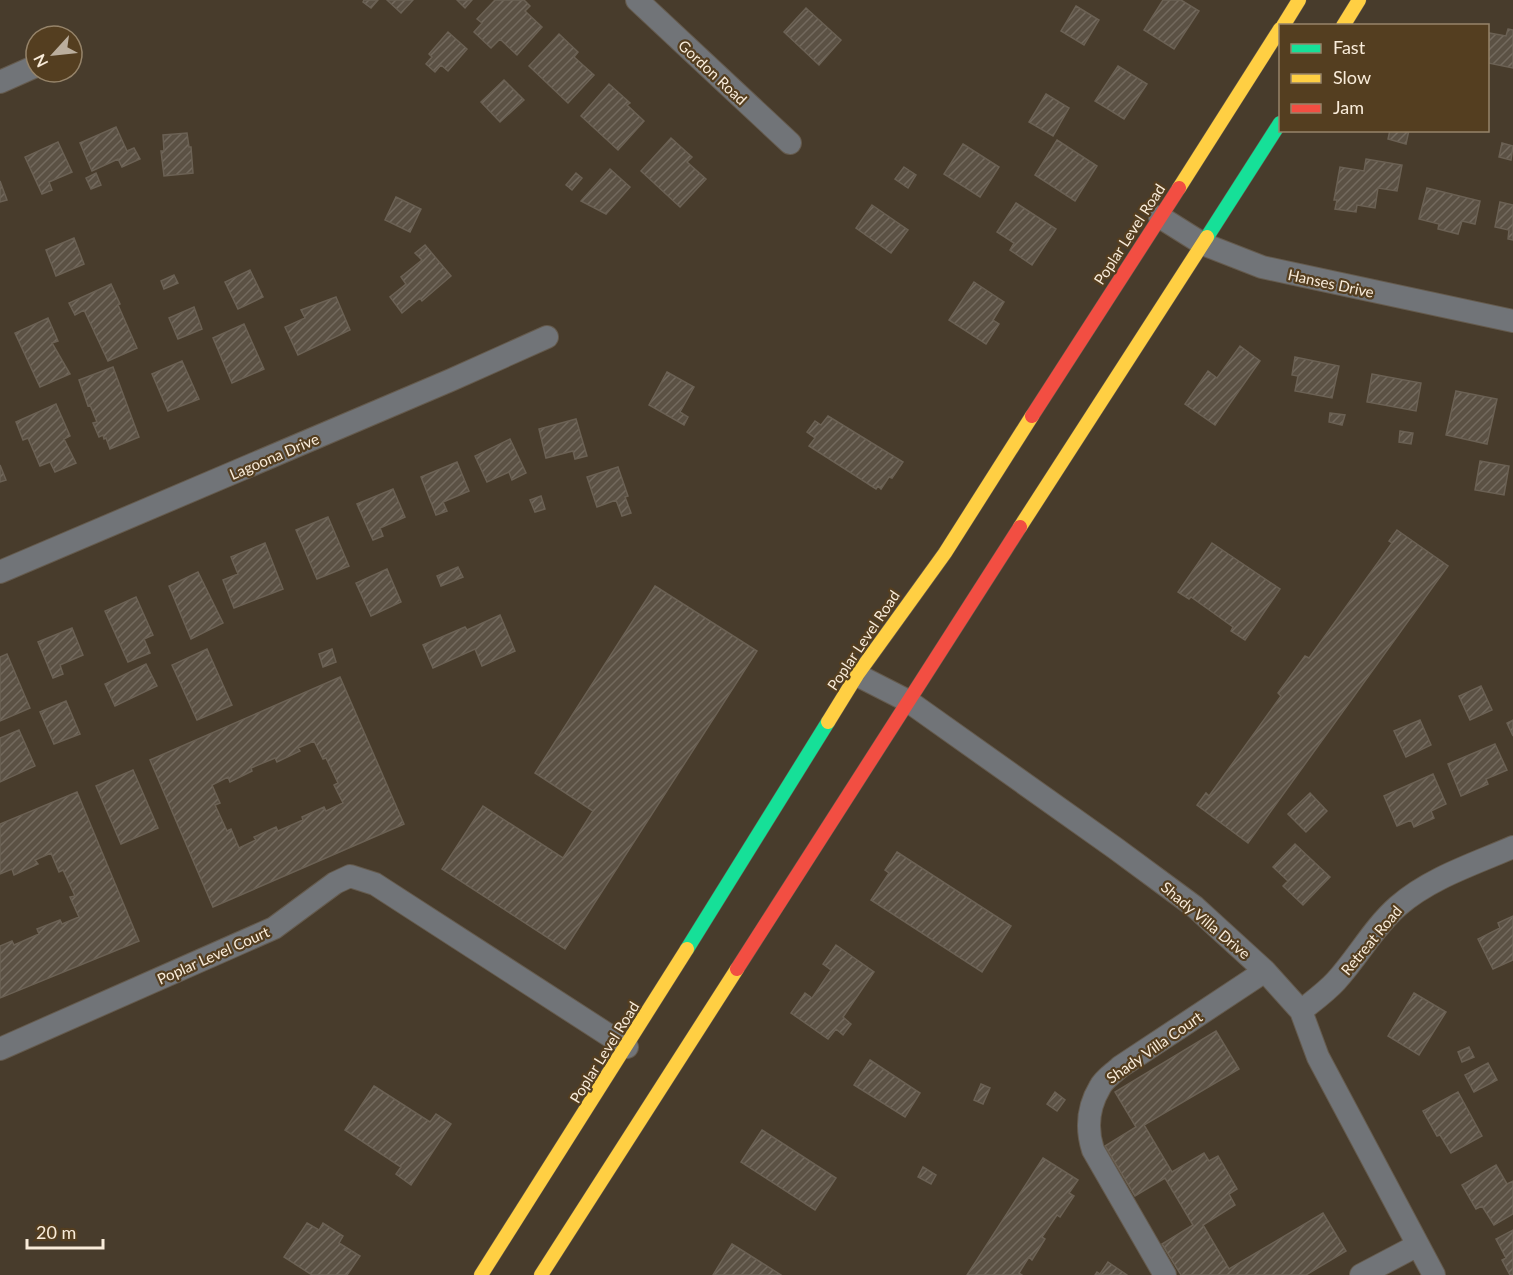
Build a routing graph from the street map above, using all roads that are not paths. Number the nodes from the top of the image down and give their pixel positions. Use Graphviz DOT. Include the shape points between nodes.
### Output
graph roads {
  1 [pos="637,0"];
  2 [pos="1299,0"];
  3 [pos="1359,0"];
  4 [pos="1284,24"];
  5 [pos="1344,24"];
  6 [pos="1279,32"];
  7 [pos="24,71"];
  8 [pos="0,82"];
  9 [pos="1279,126"];
  10 [pos="790,143"];
  11 [pos="1160,218"];
  12 [pos="1203,244"];
  13 [pos="1513,321"];
  14 [pos="547,337"];
  15 [pos="0,572"];
  16 [pos="857,675"];
  17 [pos="908,701"];
  18 [pos="1513,847"];
  19 [pos="1265,971"];
  20 [pos="1301,1011"];
  21 [pos="627,1047"];
  22 [pos="0,1049"];
  23 [pos="1418,1245"];
  24 [pos="481,1275"];
  25 [pos="541,1275"];
  26 [pos="1165,1275"];
  27 [pos="1361,1275"];
  28 [pos="1434,1275"];
  1 -- 10 [label="street, Gordon Road"];
  2 -- 4 [label="main road, Poplar Level Road"];
  3 -- 5 [label="main road"];
  6 -- 11 [label="main road, Poplar Level Road"];
  7 -- 8 [label="street"];
  9 -- 12 [label="main road"];
  11 -- 12 [label="street, Hanses Drive"];
  11 -- 16 [label="main road, Poplar Level Road" via="945,553"];
  12 -- 13 [label="street, Hanses Drive" via="1300,277"];
  12 -- 17 [label="main road"];
  14 -- 15 [label="street, Lagoona Drive"];
  16 -- 17 [label="street, Shady Villa Drive"];
  16 -- 21 [label="main road, Poplar Level Road"];
  17 -- 19 [label="street, Shady Villa Drive" via="1195,907"];
  17 -- 25 [label="main road"];
  18 -- 20 [label="street, Retreat Road" via="1409,897 1374,932 1336,982"];
  19 -- 20 [label="street, Shady Villa Drive"];
  19 -- 26 [label="street, Shady Villa Court" via="1120,1067 1100,1085 1089,1112 1088,1134 1093,1150"];
  20 -- 23 [label="street, Shady Villa Drive" via="1318,1057"];
  21 -- 22 [label="street, Poplar Level Court" via="375,884 350,876 334,883 274,928"];
  21 -- 24 [label="main road, Poplar Level Road"];
  23 -- 27 [label="street"];
  23 -- 28 [label="street, Shady Villa Drive"];
}
